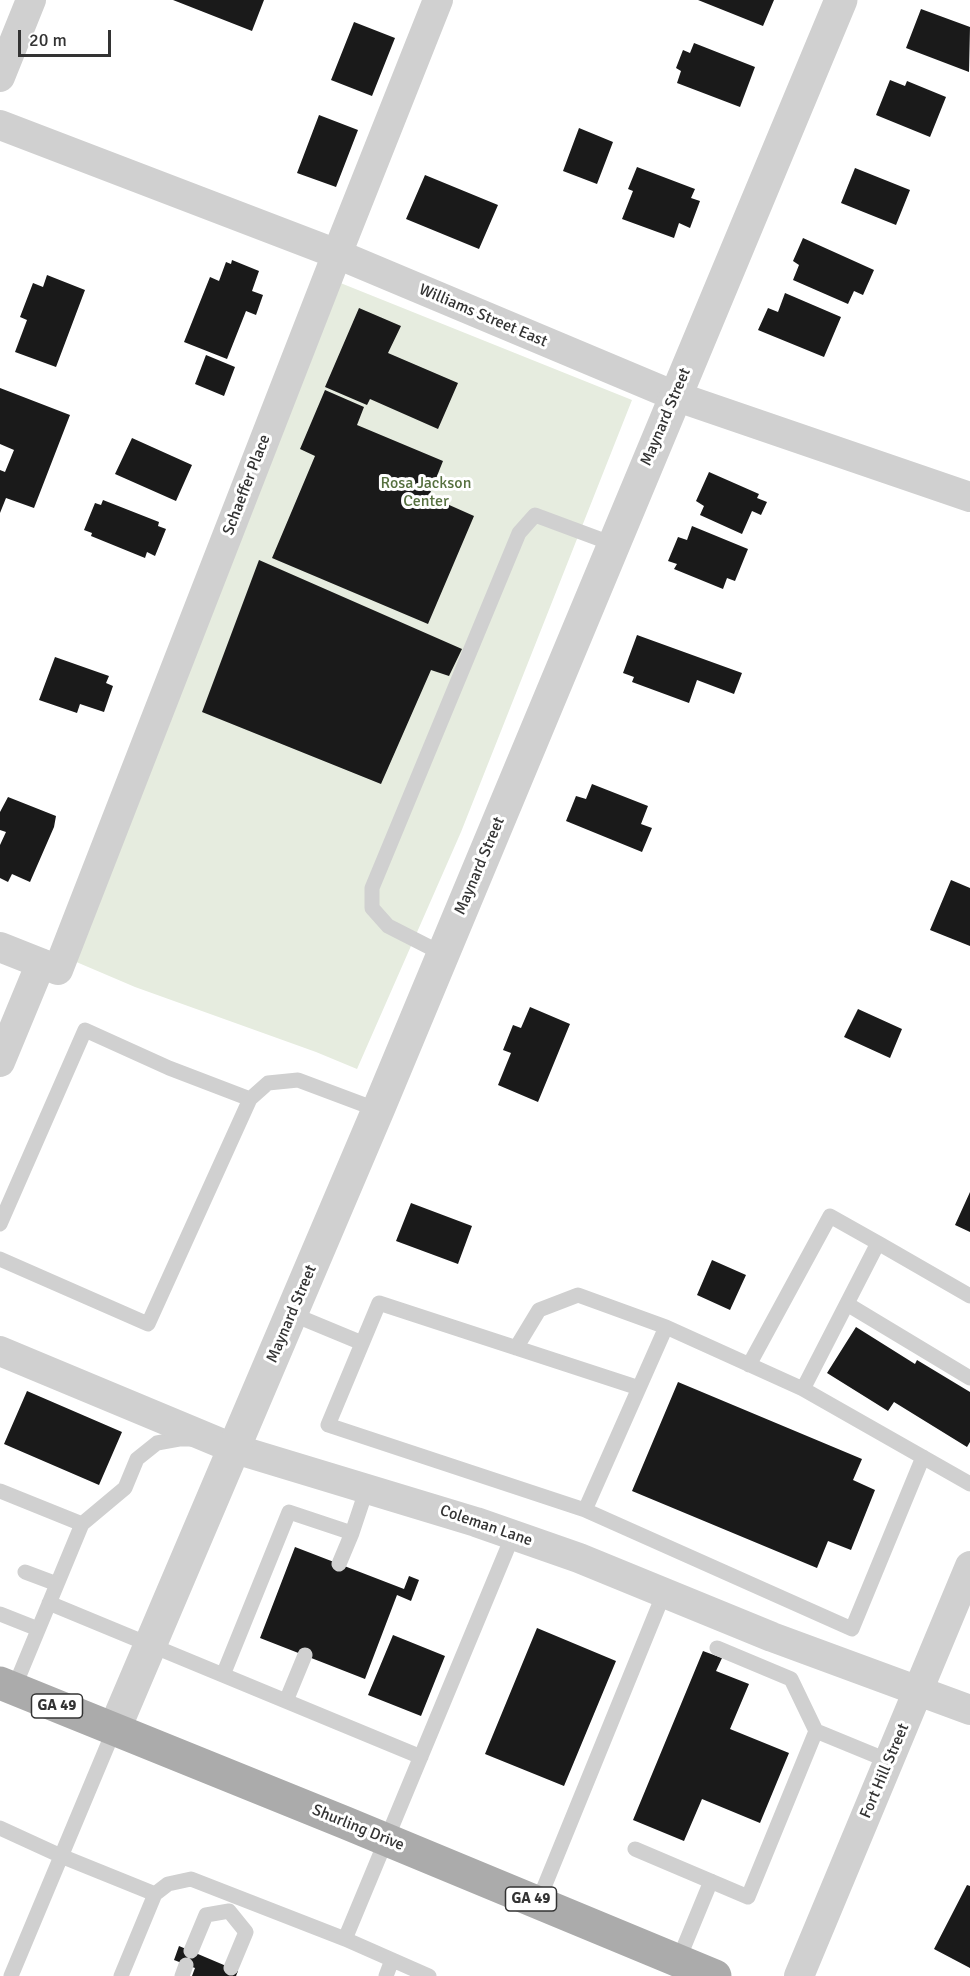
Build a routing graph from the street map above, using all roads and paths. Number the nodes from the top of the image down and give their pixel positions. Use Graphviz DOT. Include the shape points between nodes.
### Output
graph roads {
  1 [pos="31,0"];
  2 [pos="438,0"];
  3 [pos="842,0"];
  4 [pos="0,77"];
  5 [pos="0,125"];
  6 [pos="337,254"];
  7 [pos="675,396"];
  8 [pos="970,497"];
  9 [pos="613,544"];
  10 [pos="0,947"];
  11 [pos="443,954"];
  12 [pos="49,967"];
  13 [pos="0,1062"];
  14 [pos="250,1099"];
  15 [pos="378,1110"];
  16 [pos="0,1224"];
  17 [pos="878,1243"];
  18 [pos="0,1259"];
  19 [pos="970,1296"];
  20 [pos="847,1304"];
  21 [pos="292,1314"];
  22 [pos="666,1327"];
  23 [pos="362,1343"];
  24 [pos="516,1348"];
  25 [pos="0,1351"];
  26 [pos="749,1365"];
  27 [pos="970,1378"];
  28 [pos="639,1389"];
  29 [pos="803,1389"];
  30 [pos="224,1444"];
  31 [pos="923,1457"];
  32 [pos="970,1484"];
  33 [pos="367,1488"];
  34 [pos="0,1491"];
  35 [pos="585,1510"];
  36 [pos="82,1524"];
  37 [pos="352,1533"];
  38 [pos="513,1535"];
  39 [pos="339,1564"];
  40 [pos="970,1566"];
  41 [pos="25,1572"];
  42 [pos="57,1584"];
  43 [pos="664,1593"];
  44 [pos="49,1603"];
  45 [pos="0,1614"];
  46 [pos="38,1629"];
  47 [pos="151,1644"];
  48 [pos="717,1648"];
  49 [pos="305,1655"];
  50 [pos="223,1675"];
  51 [pos="7,1686"];
  52 [pos="919,1690"];
  53 [pos="286,1701"];
  54 [pos="970,1710"];
  55 [pos="114,1730"];
  56 [pos="816,1731"];
  57 [pos="421,1757"];
  58 [pos="889,1761"];
  59 [pos="0,1829"];
  60 [pos="386,1839"];
  61 [pos="634,1849"];
  62 [pos="62,1856"];
  63 [pos="711,1881"];
  64 [pos="155,1894"];
  65 [pos="538,1902"];
  66 [pos="232,1904"];
  67 [pos="345,1939"];
  68 [pos="392,1960"];
  69 [pos="678,1961"];
  70 [pos="186,1964"];
  71 [pos="231,1968"];
  72 [pos="11,1976"];
  73 [pos="121,1976"];
  74 [pos="386,1976"];
  75 [pos="429,1976"];
  76 [pos="715,1976"];
  77 [pos="799,1976"];
  1 -- 4 [label="street"];
  2 -- 6 [label="street, Schaeffer Place"];
  3 -- 7 [label="street, Maynard Street"];
  5 -- 6 [label="street, Williams Street East"];
  6 -- 7 [label="street, Williams Street East"];
  6 -- 12 [label="street, Schaeffer Place"];
  7 -- 8 [label="street, Williams Street East"];
  7 -- 9 [label="street, Maynard Street"];
  9 -- 11 [label="street, Maynard Street"];
  9 -- 11 [label="lane" via="535,515 519,533 372,888 372,908 388,926"];
  10 -- 12 [label="street"];
  11 -- 15 [label="street, Maynard Street"];
  12 -- 13 [label="street"];
  14 -- 15 [label="lane" via="268,1083 298,1080"];
  14 -- 16 [label="lane" via="85,1030"];
  14 -- 18 [label="lane" via="148,1324"];
  15 -- 21 [label="street, Maynard Street"];
  17 -- 19 [label="lane"];
  17 -- 20 [label="lane"];
  17 -- 26 [label="lane" via="830,1216"];
  20 -- 27 [label="lane"];
  20 -- 29 [label="lane"];
  21 -- 23 [label="lane"];
  21 -- 30 [label="street, Maynard Street"];
  22 -- 24 [label="lane" via="579,1295 538,1310"];
  22 -- 26 [label="lane"];
  22 -- 28 [label="lane"];
  23 -- 24 [label="lane" via="379,1303"];
  23 -- 35 [label="lane" via="328,1425"];
  24 -- 28 [label="lane"];
  25 -- 30 [label="street, Coleman Lane"];
  26 -- 29 [label="lane"];
  28 -- 35 [label="lane"];
  29 -- 31 [label="lane"];
  30 -- 33 [label="street, Coleman Lane"];
  30 -- 36 [label="lane" via="179,1439 157,1443 137,1459 125,1488"];
  30 -- 47 [label="street, Maynard Street"];
  31 -- 32 [label="lane"];
  31 -- 35 [label="lane" via="852,1629"];
  33 -- 37 [label="lane"];
  33 -- 38 [label="street, Coleman Lane"];
  34 -- 36 [label="lane"];
  36 -- 42 [label="lane"];
  37 -- 39 [label="lane"];
  37 -- 50 [label="lane" via="289,1512"];
  38 -- 43 [label="street, Coleman Lane"];
  38 -- 57 [label="lane"];
  40 -- 52 [label="street, Fort Hill Street"];
  41 -- 42 [label="lane"];
  42 -- 44 [label="lane"];
  43 -- 52 [label="street, Coleman Lane"];
  43 -- 65 [label="lane"];
  44 -- 46 [label="lane"];
  44 -- 47 [label="lane"];
  45 -- 46 [label="lane"];
  46 -- 51 [label="lane"];
  47 -- 50 [label="lane"];
  47 -- 55 [label="street, Maynard Street"];
  48 -- 56 [label="lane" via="791,1679"];
  49 -- 53 [label="lane"];
  50 -- 53 [label="lane"];
  51 -- 55 [label="main road, Shurling Drive / GA 49"];
  52 -- 54 [label="street, Coleman Lane"];
  52 -- 58 [label="street, Fort Hill Street"];
  53 -- 57 [label="lane"];
  55 -- 60 [label="main road, Shurling Drive / GA 49"];
  55 -- 62 [label="lane"];
  56 -- 58 [label="lane"];
  56 -- 63 [label="lane" via="748,1897"];
  57 -- 60 [label="lane"];
  58 -- 77 [label="street, Fort Hill Street"];
  59 -- 62 [label="lane"];
  60 -- 65 [label="main road, Shurling Drive / GA 49"];
  60 -- 67 [label="lane"];
  61 -- 63 [label="lane"];
  62 -- 64 [label="lane"];
  62 -- 72 [label="lane"];
  63 -- 69 [label="lane"];
  64 -- 66 [label="lane" via="168,1884 191,1879"];
  64 -- 73 [label="lane"];
  65 -- 69 [label="main road, Shurling Drive / GA 49"];
  66 -- 67 [label="lane"];
  66 -- 70 [label="lane" via="206,1915"];
  66 -- 71 [label="lane" via="246,1932"];
  67 -- 68 [label="lane"];
  68 -- 74 [label="lane"];
  68 -- 75 [label="lane"];
  69 -- 76 [label="main road, Shurling Drive / GA 49"];
}
